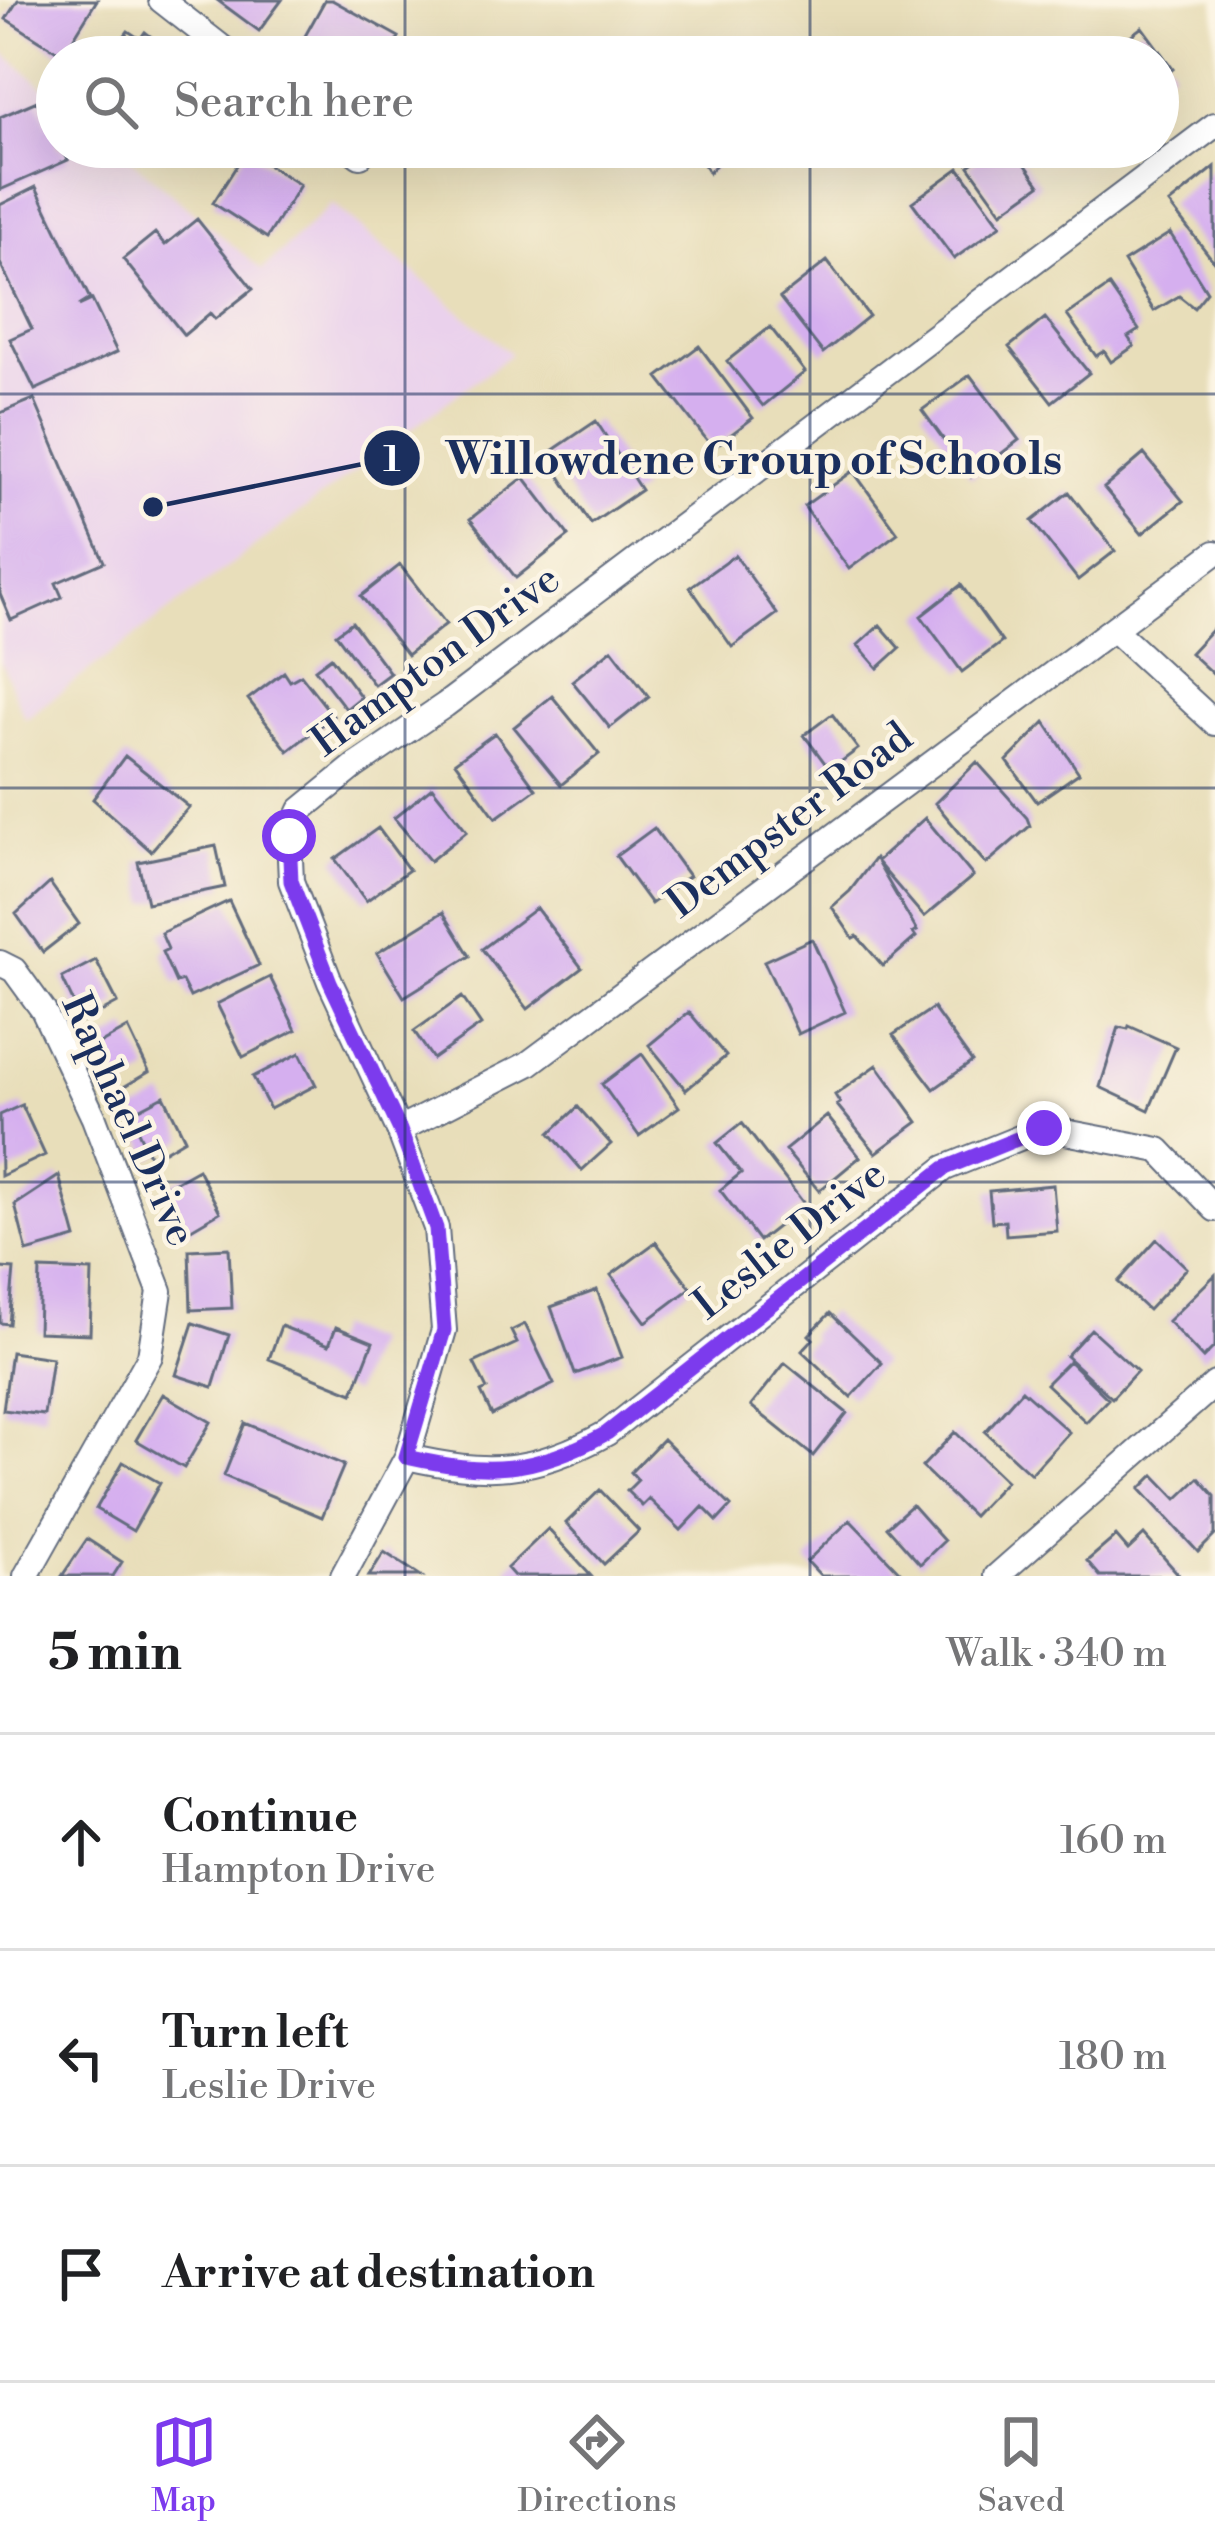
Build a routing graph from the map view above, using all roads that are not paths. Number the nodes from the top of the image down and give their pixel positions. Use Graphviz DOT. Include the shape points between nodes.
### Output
graph roads {
  1 [pos="161,0"];
  2 [pos="207,36"];
  3 [pos="1215,125"];
  4 [pos="1179,152"];
  5 [pos="1158,168"];
  6 [pos="1215,553"];
  7 [pos="1113,629"];
  8 [pos="1215,723"];
  9 [pos="0,963"];
  10 [pos="400,1130"];
  11 [pos="1215,1209"];
  12 [pos="1215,1384"];
  13 [pos="406,1457"];
  14 [pos="26,1576"];
  15 [pos="343,1576"];
  16 [pos="997,1576"];
  1 -- 2 [label="street"];
  3 -- 4 [label="street, Hampton Drive"];
  5 -- 10 [label="street, Hampton Drive" via="301,810 289,836 291,881"];
  6 -- 7 [label="street, Dempster Road"];
  7 -- 8 [label="street"];
  7 -- 10 [label="street, Dempster Road" via="528,1064"];
  9 -- 14 [label="street, Raphael Drive" via="43,1010 160,1291 150,1356"];
  10 -- 13 [label="street, Hampton Drive" via="436,1228 444,1330"];
  11 -- 13 [label="street, Leslie Drive" via="1159,1150 1044,1128 945,1168 607,1433 570,1453 495,1470"];
  12 -- 16 [label="street"];
  13 -- 15 [label="street, Hampton Drive"];
}
